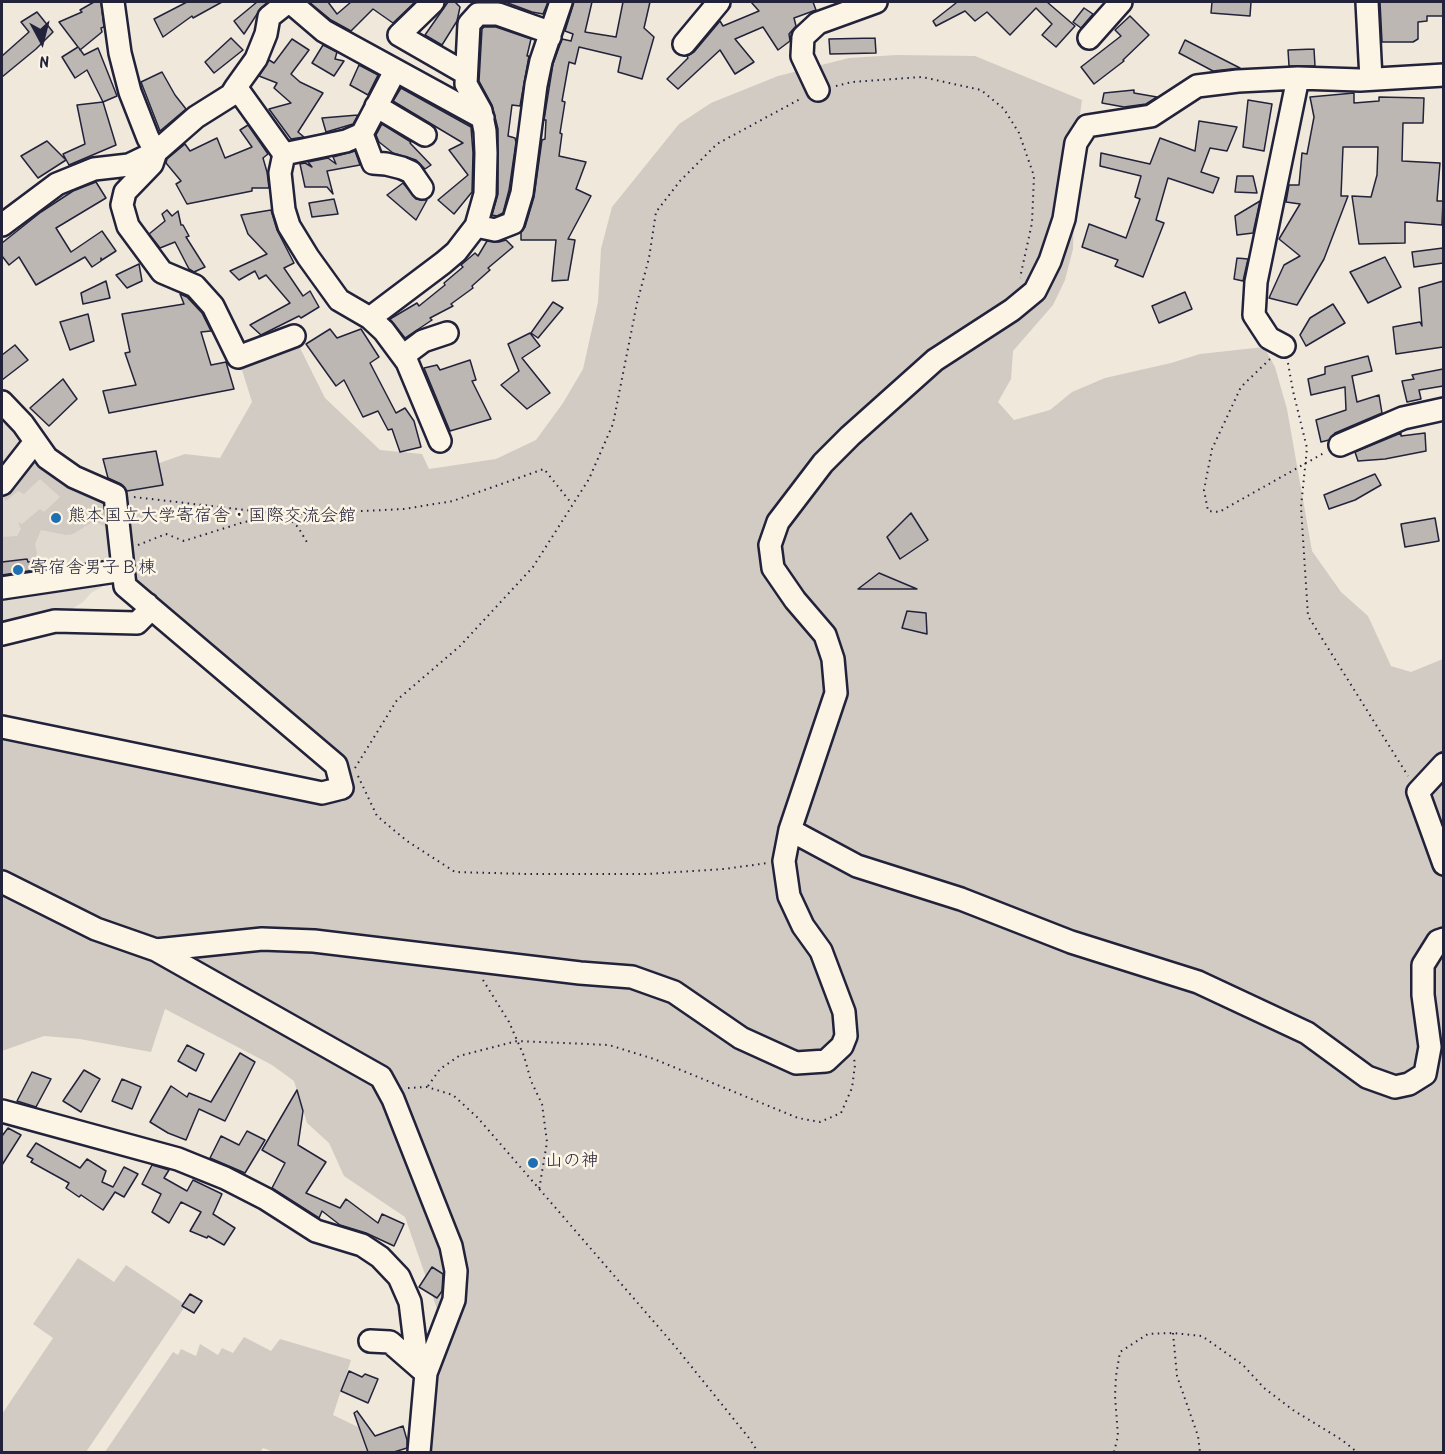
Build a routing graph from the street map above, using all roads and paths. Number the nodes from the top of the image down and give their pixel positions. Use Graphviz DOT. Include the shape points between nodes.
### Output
graph roads {
  1 [pos="113,2"];
  2 [pos="289,2"];
  3 [pos="433,2"];
  4 [pos="561,2"];
  5 [pos="719,2"];
  6 [pos="876,2"];
  7 [pos="1121,2"];
  8 [pos="1367,2"];
  9 [pos="479,8"];
  10 [pos="399,35"];
  11 [pos="550,36"];
  12 [pos="1089,38"];
  13 [pos="684,44"];
  14 [pos="376,61"];
  15 [pos="395,71"];
  16 [pos="465,73"];
  17 [pos="1443,75"];
  18 [pos="1298,78"];
  19 [pos="1371,79"];
  20 [pos="236,87"];
  21 [pos="818,90"];
  22 [pos="376,106"];
  23 [pos="483,118"];
  24 [pos="362,134"];
  25 [pos="426,135"];
  26 [pos="156,152"];
  27 [pos="284,154"];
  28 [pos="422,188"];
  29 [pos="2,225"];
  30 [pos="476,226"];
  31 [pos="1021,277"];
  32 [pos="370,318"];
  33 [pos="447,333"];
  34 [pos="294,336"];
  35 [pos="1284,346"];
  36 [pos="403,356"];
  37 [pos="2,402"];
  38 [pos="1443,409"];
  39 [pos="440,441"];
  40 [pos="34,443"];
  41 [pos="1340,445"];
  42 [pos="2,484"];
  43 [pos="115,495"];
  44 [pos="572,504"];
  45 [pos="308,544"];
  46 [pos="122,561"];
  47 [pos="2,588"];
  48 [pos="147,604"];
  49 [pos="2,634"];
  50 [pos="2,727"];
  51 [pos="1443,764"];
  52 [pos="1418,792"];
  53 [pos="790,830"];
  54 [pos="784,861"];
  55 [pos="1443,864"];
  56 [pos="2,882"];
  57 [pos="1443,939"];
  58 [pos="156,950"];
  59 [pos="474,961"];
  60 [pos="846,1036"];
  61 [pos="517,1041"];
  62 [pos="427,1087"];
  63 [pos="388,1090"];
  64 [pos="2,1111"];
  65 [pos="539,1190"];
  66 [pos="1173,1333"];
  67 [pos="370,1341"];
  68 [pos="426,1373"];
  69 [pos="419,1452"];
  70 [pos="758,1452"];
  71 [pos="1114,1452"];
  72 [pos="1200,1452"];
  73 [pos="1356,1452"];
  1 -- 26 [label="street" via="130,92"];
  2 -- 14 [label="street" via="324,31"];
  2 -- 20 [label="street" via="269,17 256,59"];
  3 -- 10 [label="street"];
  4 -- 11 [label="street"];
  5 -- 13 [label="street"];
  6 -- 21 [label="street" via="818,23 803,38 802,56"];
  7 -- 12 [label="street"];
  8 -- 19 [label="street"];
  9 -- 11 [label="street" via="546,31"];
  9 -- 16 [label="street" via="469,24"];
  10 -- 14 [label="street"];
  10 -- 16 [label="street"];
  11 -- 30 [label="street" via="536,85 522,193 513,222 495,230"];
  14 -- 15 [label="street"];
  15 -- 22 [label="street"];
  15 -- 23 [label="street"];
  16 -- 23 [label="street" via="468,91"];
  17 -- 19 [label="street"];
  18 -- 19 [label="street"];
  18 -- 35 [label="street" via="1256,282 1254,315 1269,338"];
  18 -- 53 [label="street" via="1197,86 1151,116 1087,126 1076,143 1064,219 1035,291 935,360 850,436 823,463 778,522 770,545 773,568 825,635 833,659 836,693"];
  20 -- 26 [label="street" via="231,95 196,117"];
  20 -- 27 [label="street"];
  21 -- 31 [label="path" via="852,82 922,77 981,90 1004,109 1019,133 1034,176 1032,223"];
  21 -- 44 [label="path" via="717,144 656,212 614,424 589,479"];
  22 -- 24 [label="street"];
  22 -- 25 [label="street"];
  23 -- 30 [label="street" via="484,194"];
  24 -- 27 [label="street"];
  24 -- 28 [label="street" via="372,163 411,172"];
  26 -- 29 [label="street" via="139,161 94,169 57,184"];
  26 -- 34 [label="street" via="152,164 125,192 122,205 128,226 141,246 162,272 195,286 204,295 238,357"];
  27 -- 32 [label="street" via="280,173 289,226 339,300"];
  30 -- 32 [label="street" via="456,252"];
  32 -- 36 [label="street"];
  33 -- 36 [label="street" via="423,341"];
  35 -- 41 [label="path" via="1241,387 1212,449 1204,490 1208,511 1219,512"];
  35 -- 52 [label="path" via="1307,448 1301,507 1308,616"];
  36 -- 39 [label="street"];
  37 -- 40 [label="street" via="23,424"];
  38 -- 41 [label="street" via="1403,418"];
  40 -- 42 [label="street"];
  40 -- 43 [label="street" via="66,472"];
  43 -- 44 [label="path" via="272,513 404,509 453,501 544,469"];
  43 -- 46 [label="street"];
  44 -- 54 [label="path" via="533,567 460,646 397,700 354,769 377,816 455,872 647,874"];
  45 -- 46 [label="path" via="289,519 272,523 259,520 184,541 166,534"];
  46 -- 47 [label="street"];
  46 -- 48 [label="street" via="125,586"];
  48 -- 49 [label="street" via="147,613 137,623 55,621"];
  48 -- 50 [label="street" via="336,765 342,788 322,793"];
  51 -- 52 [label="street"];
  52 -- 55 [label="street"];
  53 -- 54 [label="street"];
  53 -- 57 [label="street" via="857,866 961,899 1071,942 1198,982 1307,1033 1367,1077 1395,1087 1425,1074 1430,1047 1423,965"];
  54 -- 60 [label="street" via="789,896 835,985"];
  56 -- 58 [label="street" via="96,928"];
  58 -- 59 [label="street" via="262,939 314,941"];
  58 -- 63 [label="street" via="381,1077"];
  59 -- 60 [label="street" via="632,977 674,992 741,1038 796,1063 826,1061 842,1046"];
  59 -- 61 [label="path"];
  60 -- 61 [label="path" via="855,1065 852,1088 841,1113 820,1122 798,1118 654,1059 609,1045"];
  61 -- 62 [label="path" via="459,1056 440,1069"];
  61 -- 65 [label="path" via="542,1104 547,1142"];
  62 -- 63 [label="path"];
  62 -- 65 [label="path" via="453,1095 478,1118"];
  63 -- 68 [label="street" via="451,1246 456,1270 454,1300"];
  64 -- 68 [label="street" via="178,1159 266,1199 316,1231 362,1245 399,1277 410,1302 416,1351"];
  65 -- 70 [label="path" via="674,1346"];
  66 -- 71 [label="path" via="1148,1334 1120,1352 1115,1396 1118,1436"];
  66 -- 72 [label="path" via="1177,1376"];
  66 -- 73 [label="path" via="1202,1336 1244,1365 1264,1388 1293,1410"];
  67 -- 68 [label="street" via="390,1342"];
  68 -- 69 [label="street"];
}
